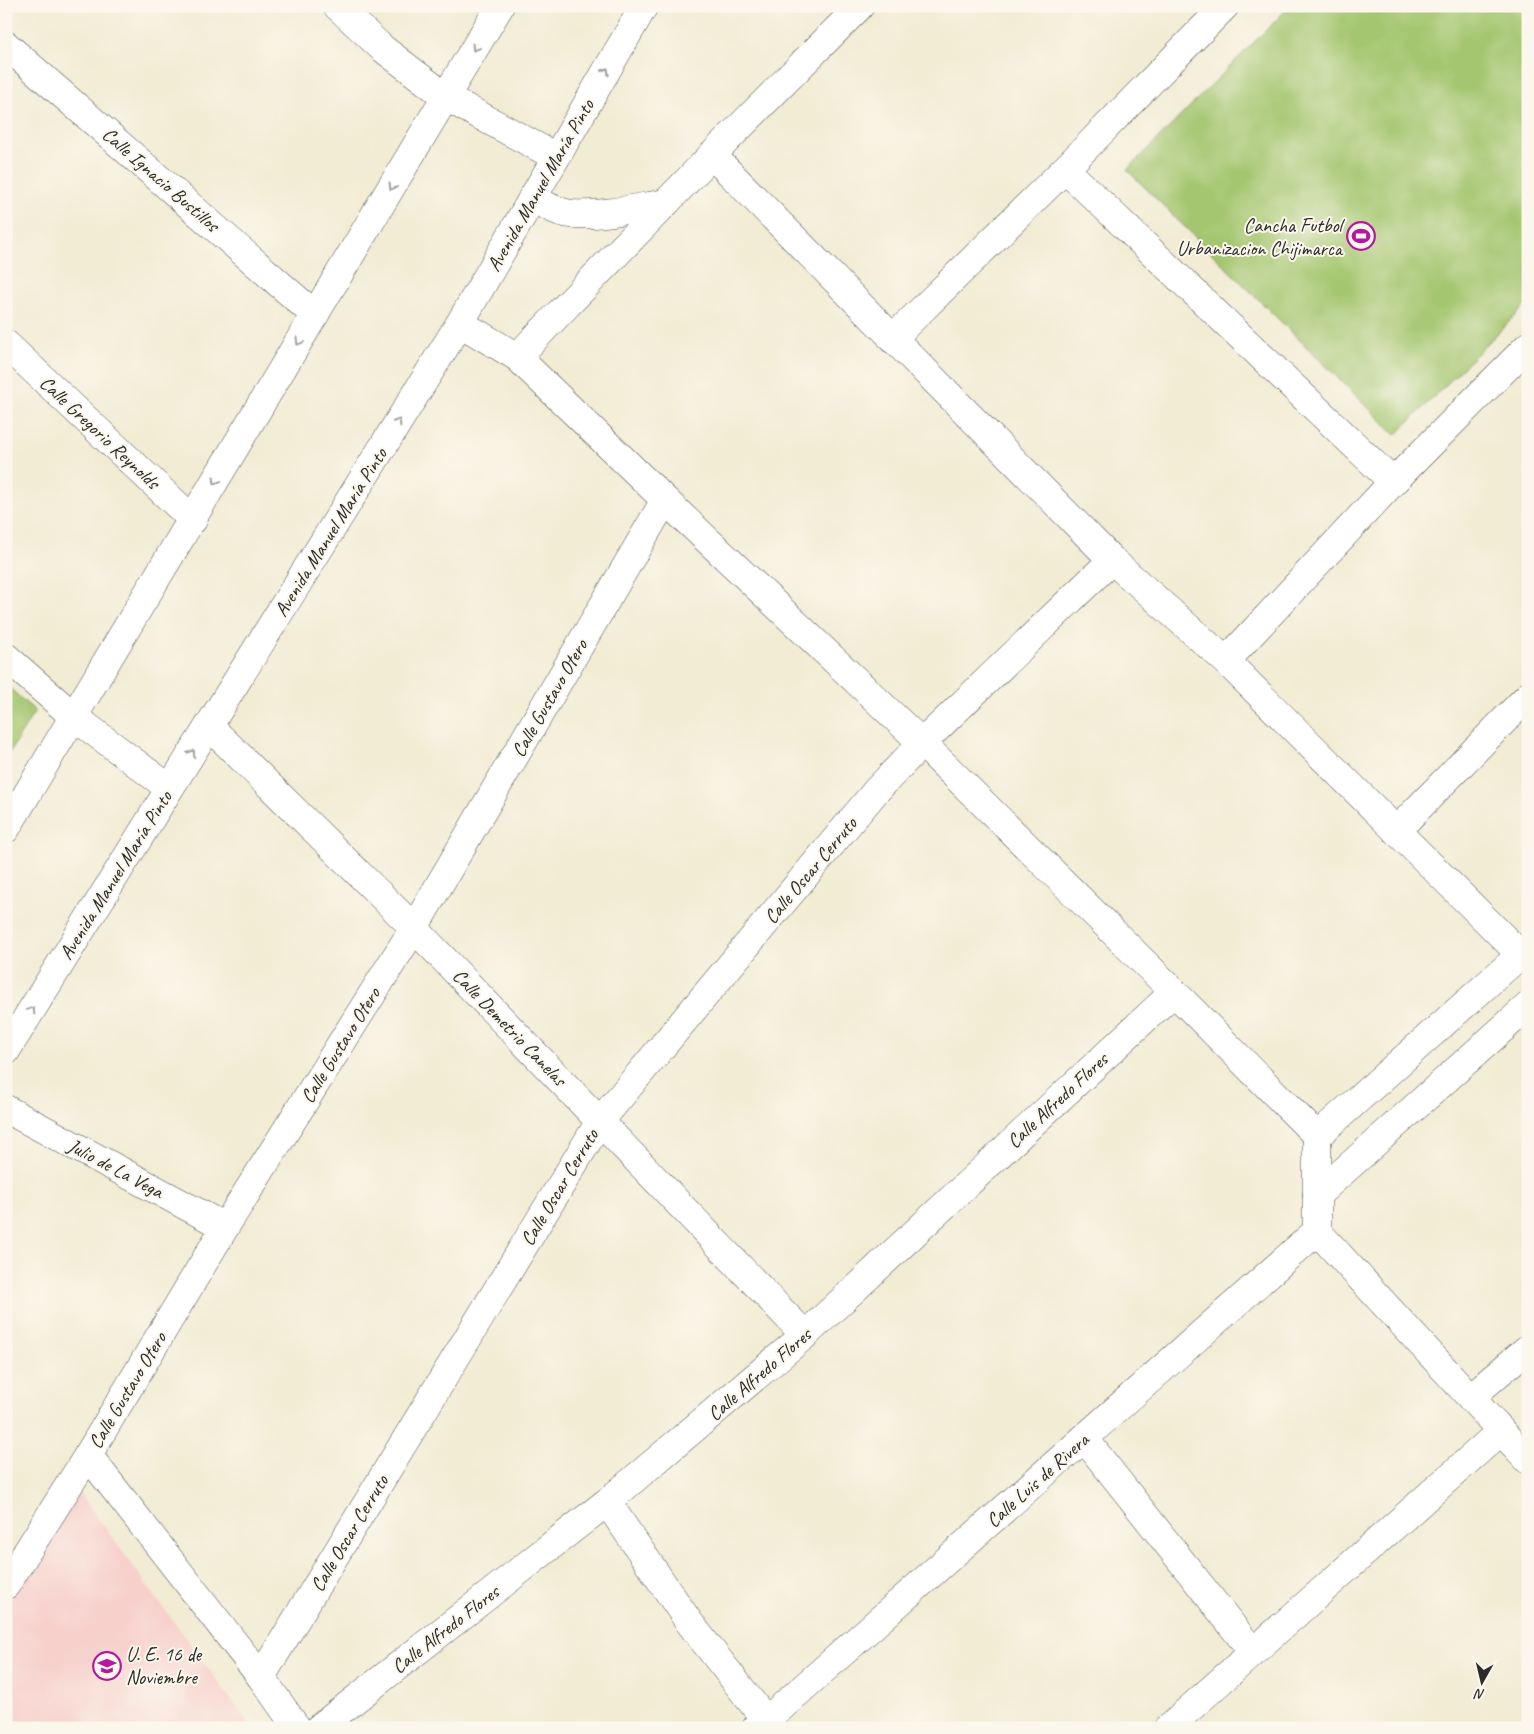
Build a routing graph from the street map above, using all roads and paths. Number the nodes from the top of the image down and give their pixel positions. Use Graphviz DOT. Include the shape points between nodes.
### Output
graph roads {
  1 [pos="337,6"];
  2 [pos="500,6"];
  3 [pos="644,6"];
  4 [pos="860,6"];
  5 [pos="1225,6"];
  6 [pos="6,44"];
  7 [pos="446,97"];
  8 [pos="712,155"];
  9 [pos="556,157"];
  10 [pos="1064,169"];
  11 [pos="532,198"];
  12 [pos="666,203"];
  13 [pos="315,315"];
  14 [pos="460,324"];
  15 [pos="892,339"];
  16 [pos="6,344"];
  17 [pos="1528,346"];
  18 [pos="517,357"];
  19 [pos="1393,482"];
  20 [pos="664,500"];
  21 [pos="193,520"];
  22 [pos="1112,560"];
  23 [pos="6,657"];
  24 [pos="1226,661"];
  25 [pos="1528,696"];
  26 [pos="73,716"];
  27 [pos="209,726"];
  28 [pos="922,743"];
  29 [pos="169,788"];
  30 [pos="6,829"];
  31 [pos="1396,831"];
  32 [pos="414,928"];
  33 [pos="1524,951"];
  34 [pos="1174,992"];
  35 [pos="1528,1006"];
  36 [pos="6,1051"];
  37 [pos="6,1109"];
  38 [pos="600,1121"];
  39 [pos="1316,1136"];
  40 [pos="1317,1195"];
  41 [pos="225,1227"];
  42 [pos="1316,1231"];
  43 [pos="805,1335"];
  44 [pos="1528,1348"];
  45 [pos="1471,1397"];
  46 [pos="1501,1431"];
  47 [pos="1084,1438"];
  48 [pos="88,1455"];
  49 [pos="1528,1460"];
  50 [pos="607,1502"];
  51 [pos="6,1585"];
  52 [pos="1253,1652"];
  53 [pos="261,1677"];
  54 [pos="765,1725"];
  55 [pos="297,1728"];
  56 [pos="320,1728"];
  57 [pos="1168,1728"];
  1 -- 7 [label="street" via="382,48"];
  2 -- 7 [label="street, one-way"];
  9 -- 3 [label="street, Avenida Manuel María Pinto, one-way"];
  4 -- 8 [label="street"];
  5 -- 10 [label="street"];
  6 -- 13 [label="street, Calle Ignacio Bustillos"];
  7 -- 9 [label="street"];
  7 -- 13 [label="street, one-way"];
  8 -- 12 [label="street"];
  8 -- 15 [label="street"];
  9 -- 11 [label="street, Avenida Manuel María Pinto"];
  10 -- 15 [label="street"];
  10 -- 19 [label="street"];
  11 -- 12 [label="street" via="554,210 572,214 603,213"];
  11 -- 14 [label="street, Avenida Manuel María Pinto"];
  12 -- 18 [label="street"];
  13 -- 21 [label="street, one-way"];
  14 -- 18 [label="street"];
  27 -- 14 [label="street, Avenida Manuel María Pinto, one-way"];
  15 -- 22 [label="street"];
  16 -- 21 [label="street, Calle Gregorio Reynolds"];
  17 -- 19 [label="street"];
  18 -- 20 [label="street"];
  19 -- 24 [label="street"];
  20 -- 28 [label="street"];
  20 -- 32 [label="street, Calle Gustavo Otero"];
  21 -- 26 [label="street"];
  22 -- 24 [label="street"];
  22 -- 28 [label="street, Calle Oscar Cerruto"];
  23 -- 26 [label="street"];
  24 -- 31 [label="street"];
  25 -- 31 [label="street"];
  26 -- 29 [label="street"];
  26 -- 30 [label="street"];
  29 -- 27 [label="street, Avenida Manuel María Pinto, one-way"];
  27 -- 32 [label="street, Calle Demetrio Canelas"];
  28 -- 34 [label="street"];
  28 -- 38 [label="street, Calle Oscar Cerruto" via="876,791"];
  36 -- 29 [label="street, Avenida Manuel María Pinto, one-way"];
  31 -- 33 [label="street"];
  32 -- 38 [label="street, Calle Demetrio Canelas"];
  32 -- 41 [label="street, Calle Gustavo Otero"];
  33 -- 39 [label="street"];
  34 -- 39 [label="street"];
  34 -- 43 [label="street, Calle Alfredo Flores"];
  35 -- 40 [label="street"];
  37 -- 41 [label="street, Julio de La Vega"];
  38 -- 43 [label="street, Calle Demetrio Canelas"];
  38 -- 53 [label="street, Calle Oscar Cerruto"];
  39 -- 40 [label="street"];
  40 -- 42 [label="street"];
  41 -- 48 [label="street, Calle Gustavo Otero"];
  42 -- 45 [label="street"];
  42 -- 47 [label="street, Calle Luis de Rivera"];
  43 -- 50 [label="street, Calle Alfredo Flores"];
  44 -- 45 [label="street"];
  45 -- 46 [label="street"];
  46 -- 49 [label="street"];
  46 -- 52 [label="street"];
  47 -- 52 [label="street"];
  47 -- 54 [label="street, Calle Luis de Rivera"];
  48 -- 51 [label="street, Calle Gustavo Otero"];
  48 -- 53 [label="street"];
  50 -- 54 [label="street"];
  50 -- 56 [label="street, Calle Alfredo Flores"];
  52 -- 57 [label="street"];
  53 -- 55 [label="street"];
}
